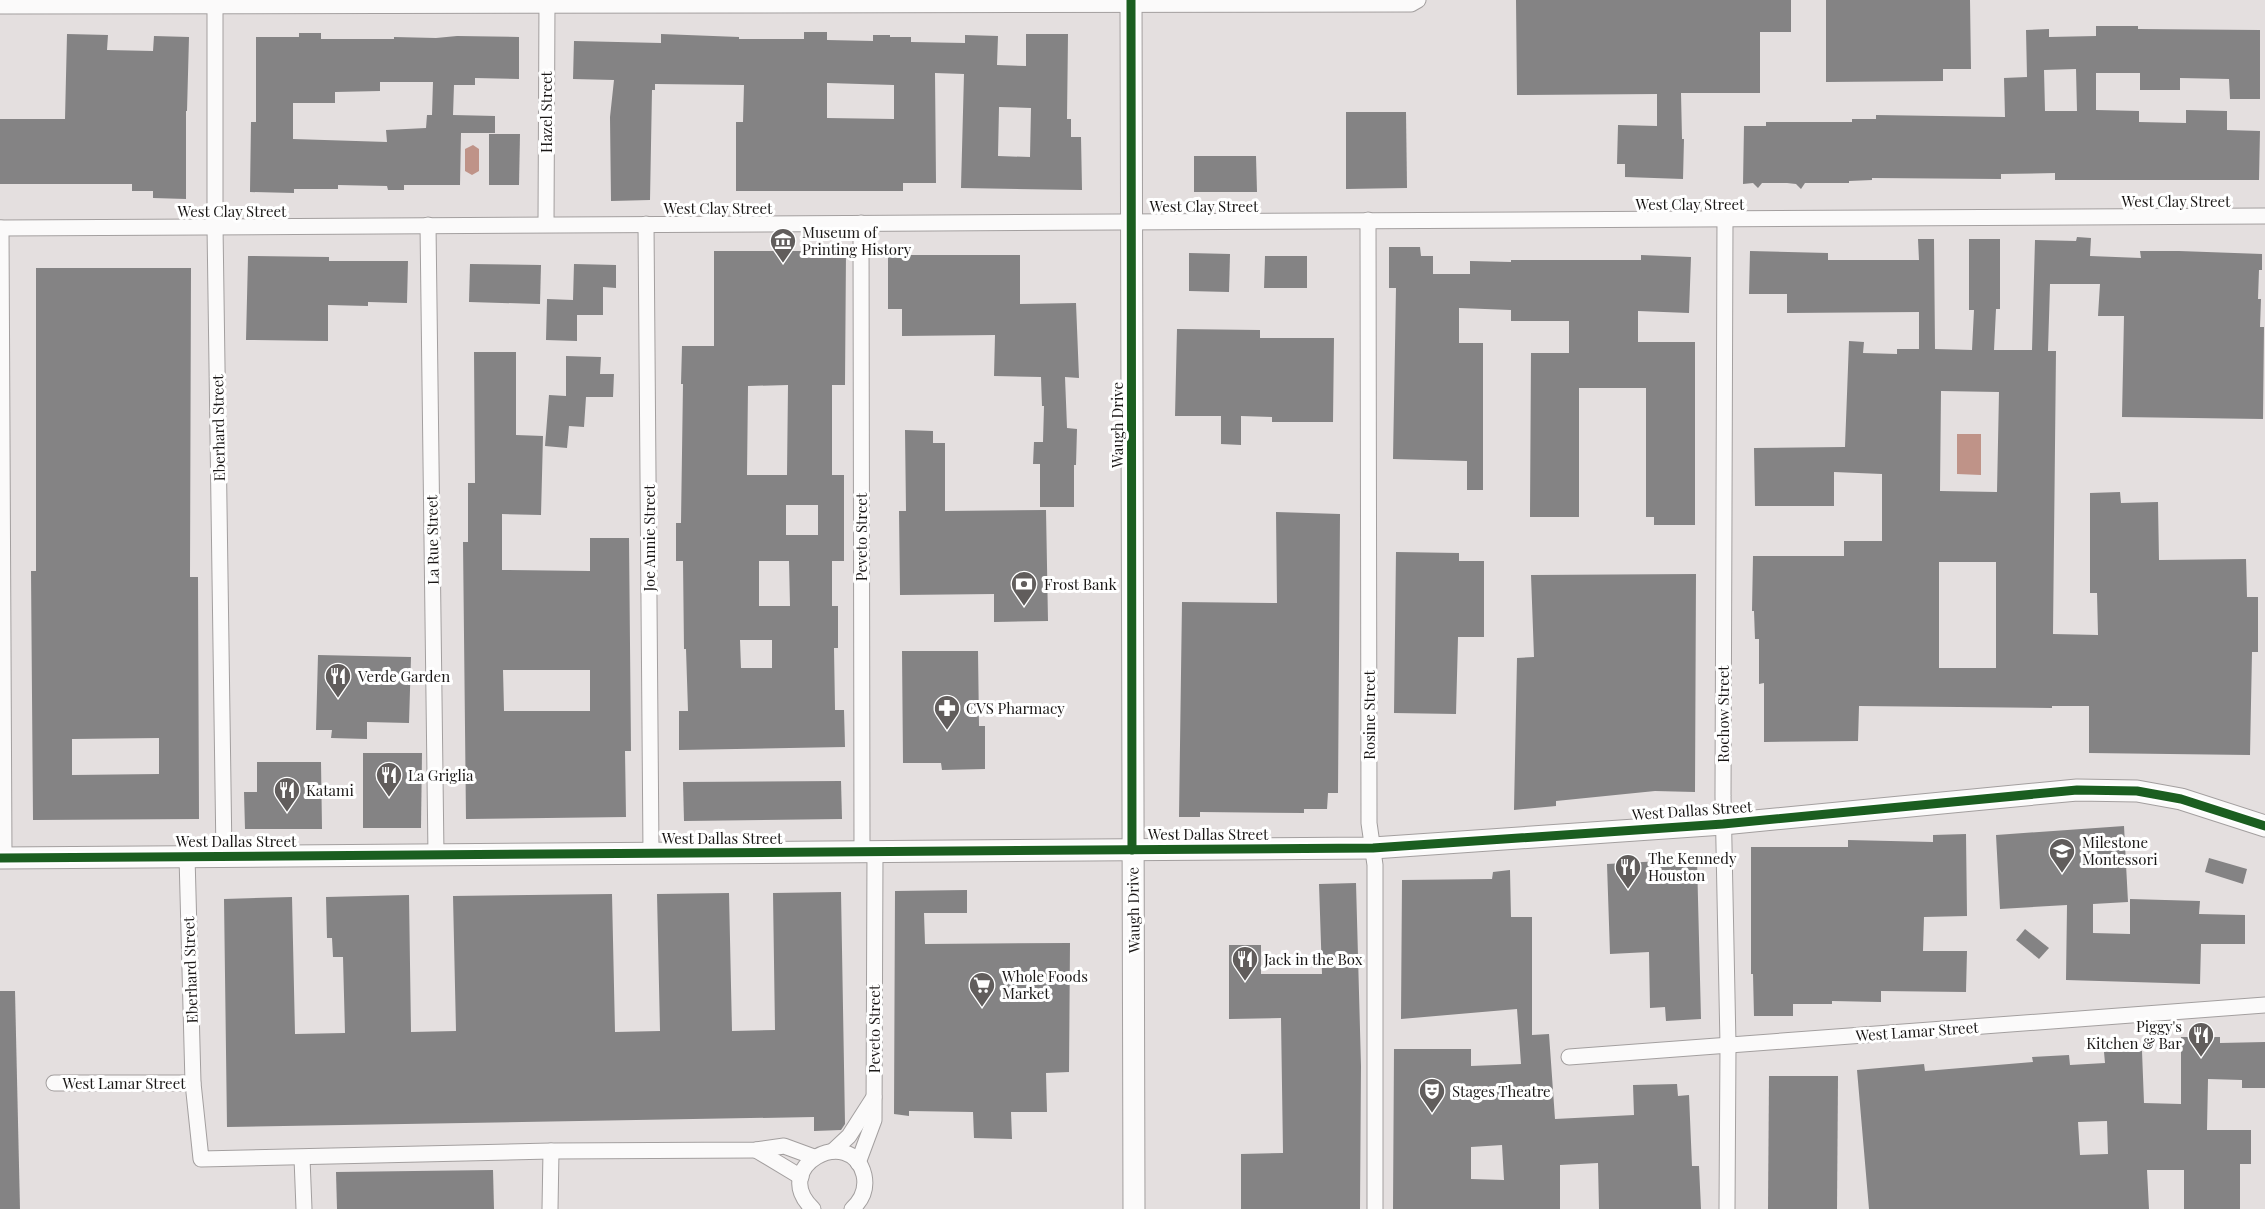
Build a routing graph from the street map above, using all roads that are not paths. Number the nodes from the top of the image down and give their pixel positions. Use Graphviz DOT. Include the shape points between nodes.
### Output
graph roads {
  1 [pos="1418,0"];
  2 [pos="547,2"];
  3 [pos="1131,2"];
  4 [pos="215,3"];
  5 [pos="0,6"];
  6 [pos="2265,216"];
  7 [pos="1725,219"];
  8 [pos="1368,220"];
  9 [pos="1132,222"];
  10 [pos="861,223"];
  11 [pos="546,224"];
  12 [pos="646,224"];
  13 [pos="428,225"];
  14 [pos="215,226"];
  15 [pos="0,228"];
  16 [pos="1723,824"];
  17 [pos="2265,826"];
  18 [pos="1373,848"];
  19 [pos="1132,850"];
  20 [pos="868,852"];
  21 [pos="651,853"];
  22 [pos="436,855"];
  23 [pos="187,856"];
  24 [pos="224,856"];
  25 [pos="2,858"];
  26 [pos="2265,1005"];
  27 [pos="1728,1046"];
  28 [pos="1569,1058"];
  29 [pos="54,1083"];
  30 [pos="193,1083"];
  31 [pos="874,1097"];
  32 [pos="551,1150"];
  33 [pos="756,1150"];
  34 [pos="833,1151"];
  35 [pos="814,1157"];
  36 [pos="302,1158"];
  37 [pos="858,1163"];
  38 [pos="801,1177"];
  39 [pos="808,1206"];
  40 [pos="303,1209"];
  41 [pos="550,1209"];
  42 [pos="852,1209"];
  43 [pos="1134,1209"];
  44 [pos="1375,1209"];
  45 [pos="1727,1209"];
  1 -- 3 [label="street" via="1411,4"];
  2 -- 3 [label="street"];
  2 -- 4 [label="street"];
  2 -- 11 [label="street, Hazel Street"];
  3 -- 9 [label="main road, Waugh Drive"];
  4 -- 5 [label="street"];
  4 -- 14 [label="street, Eberhard Street"];
  6 -- 7 [label="street, West Clay Street"];
  7 -- 8 [label="street, West Clay Street"];
  7 -- 16 [label="street, Rochow Street"];
  8 -- 9 [label="street, West Clay Street"];
  8 -- 18 [label="street, Rosine Street" via="1369,823"];
  9 -- 10 [label="street, West Clay Street"];
  9 -- 19 [label="main road, Waugh Drive"];
  10 -- 12 [label="street, West Clay Street"];
  10 -- 20 [label="street, Peveto Street"];
  11 -- 12 [label="street, West Clay Street"];
  11 -- 13 [label="street, West Clay Street"];
  12 -- 21 [label="street, Joe Annie Street"];
  13 -- 14 [label="street, West Clay Street"];
  13 -- 22 [label="street, La Rue Street"];
  14 -- 15 [label="street, West Clay Street"];
  14 -- 24 [label="street, Eberhard Street"];
  15 -- 25 [label="street"];
  16 -- 17 [label="main road, West Dallas Street" via="2077,790 2137,791 2181,799"];
  16 -- 18 [label="main road, West Dallas Street"];
  16 -- 27 [label="street, Rochow Street"];
  18 -- 19 [label="main road, West Dallas Street"];
  18 -- 44 [label="street, Rosine Street"];
  19 -- 20 [label="main road, West Dallas Street"];
  19 -- 43 [label="main road, Waugh Drive"];
  20 -- 21 [label="main road, West Dallas Street"];
  20 -- 31 [label="street, Peveto Street"];
  21 -- 22 [label="main road, West Dallas Street"];
  22 -- 24 [label="main road, West Dallas Street"];
  23 -- 24 [label="main road, West Dallas Street"];
  23 -- 25 [label="main road, West Dallas Street"];
  23 -- 30 [label="street, Eberhard Street"];
  26 -- 27 [label="street, West Lamar Street"];
  27 -- 28 [label="street, West Lamar Street"];
  27 -- 45 [label="street, Rochow Street"];
  29 -- 30 [label="street, West Lamar Street"];
  30 -- 36 [label="street, Eberhard Street" via="201,1160"];
  31 -- 34 [label="street" via="849,1136"];
  31 -- 37 [label="street, Peveto Street" via="874,1120"];
  32 -- 33 [label="street"];
  32 -- 36 [label="street"];
  32 -- 41 [label="street"];
  33 -- 35 [label="street" via="784,1146"];
  33 -- 38 [label="street"];
  34 -- 35 [label="street"];
  34 -- 37 [label="street"];
  35 -- 38 [label="street"];
  36 -- 40 [label="street"];
  37 -- 42 [label="street" via="865,1188"];
  38 -- 39 [label="street"];
}
